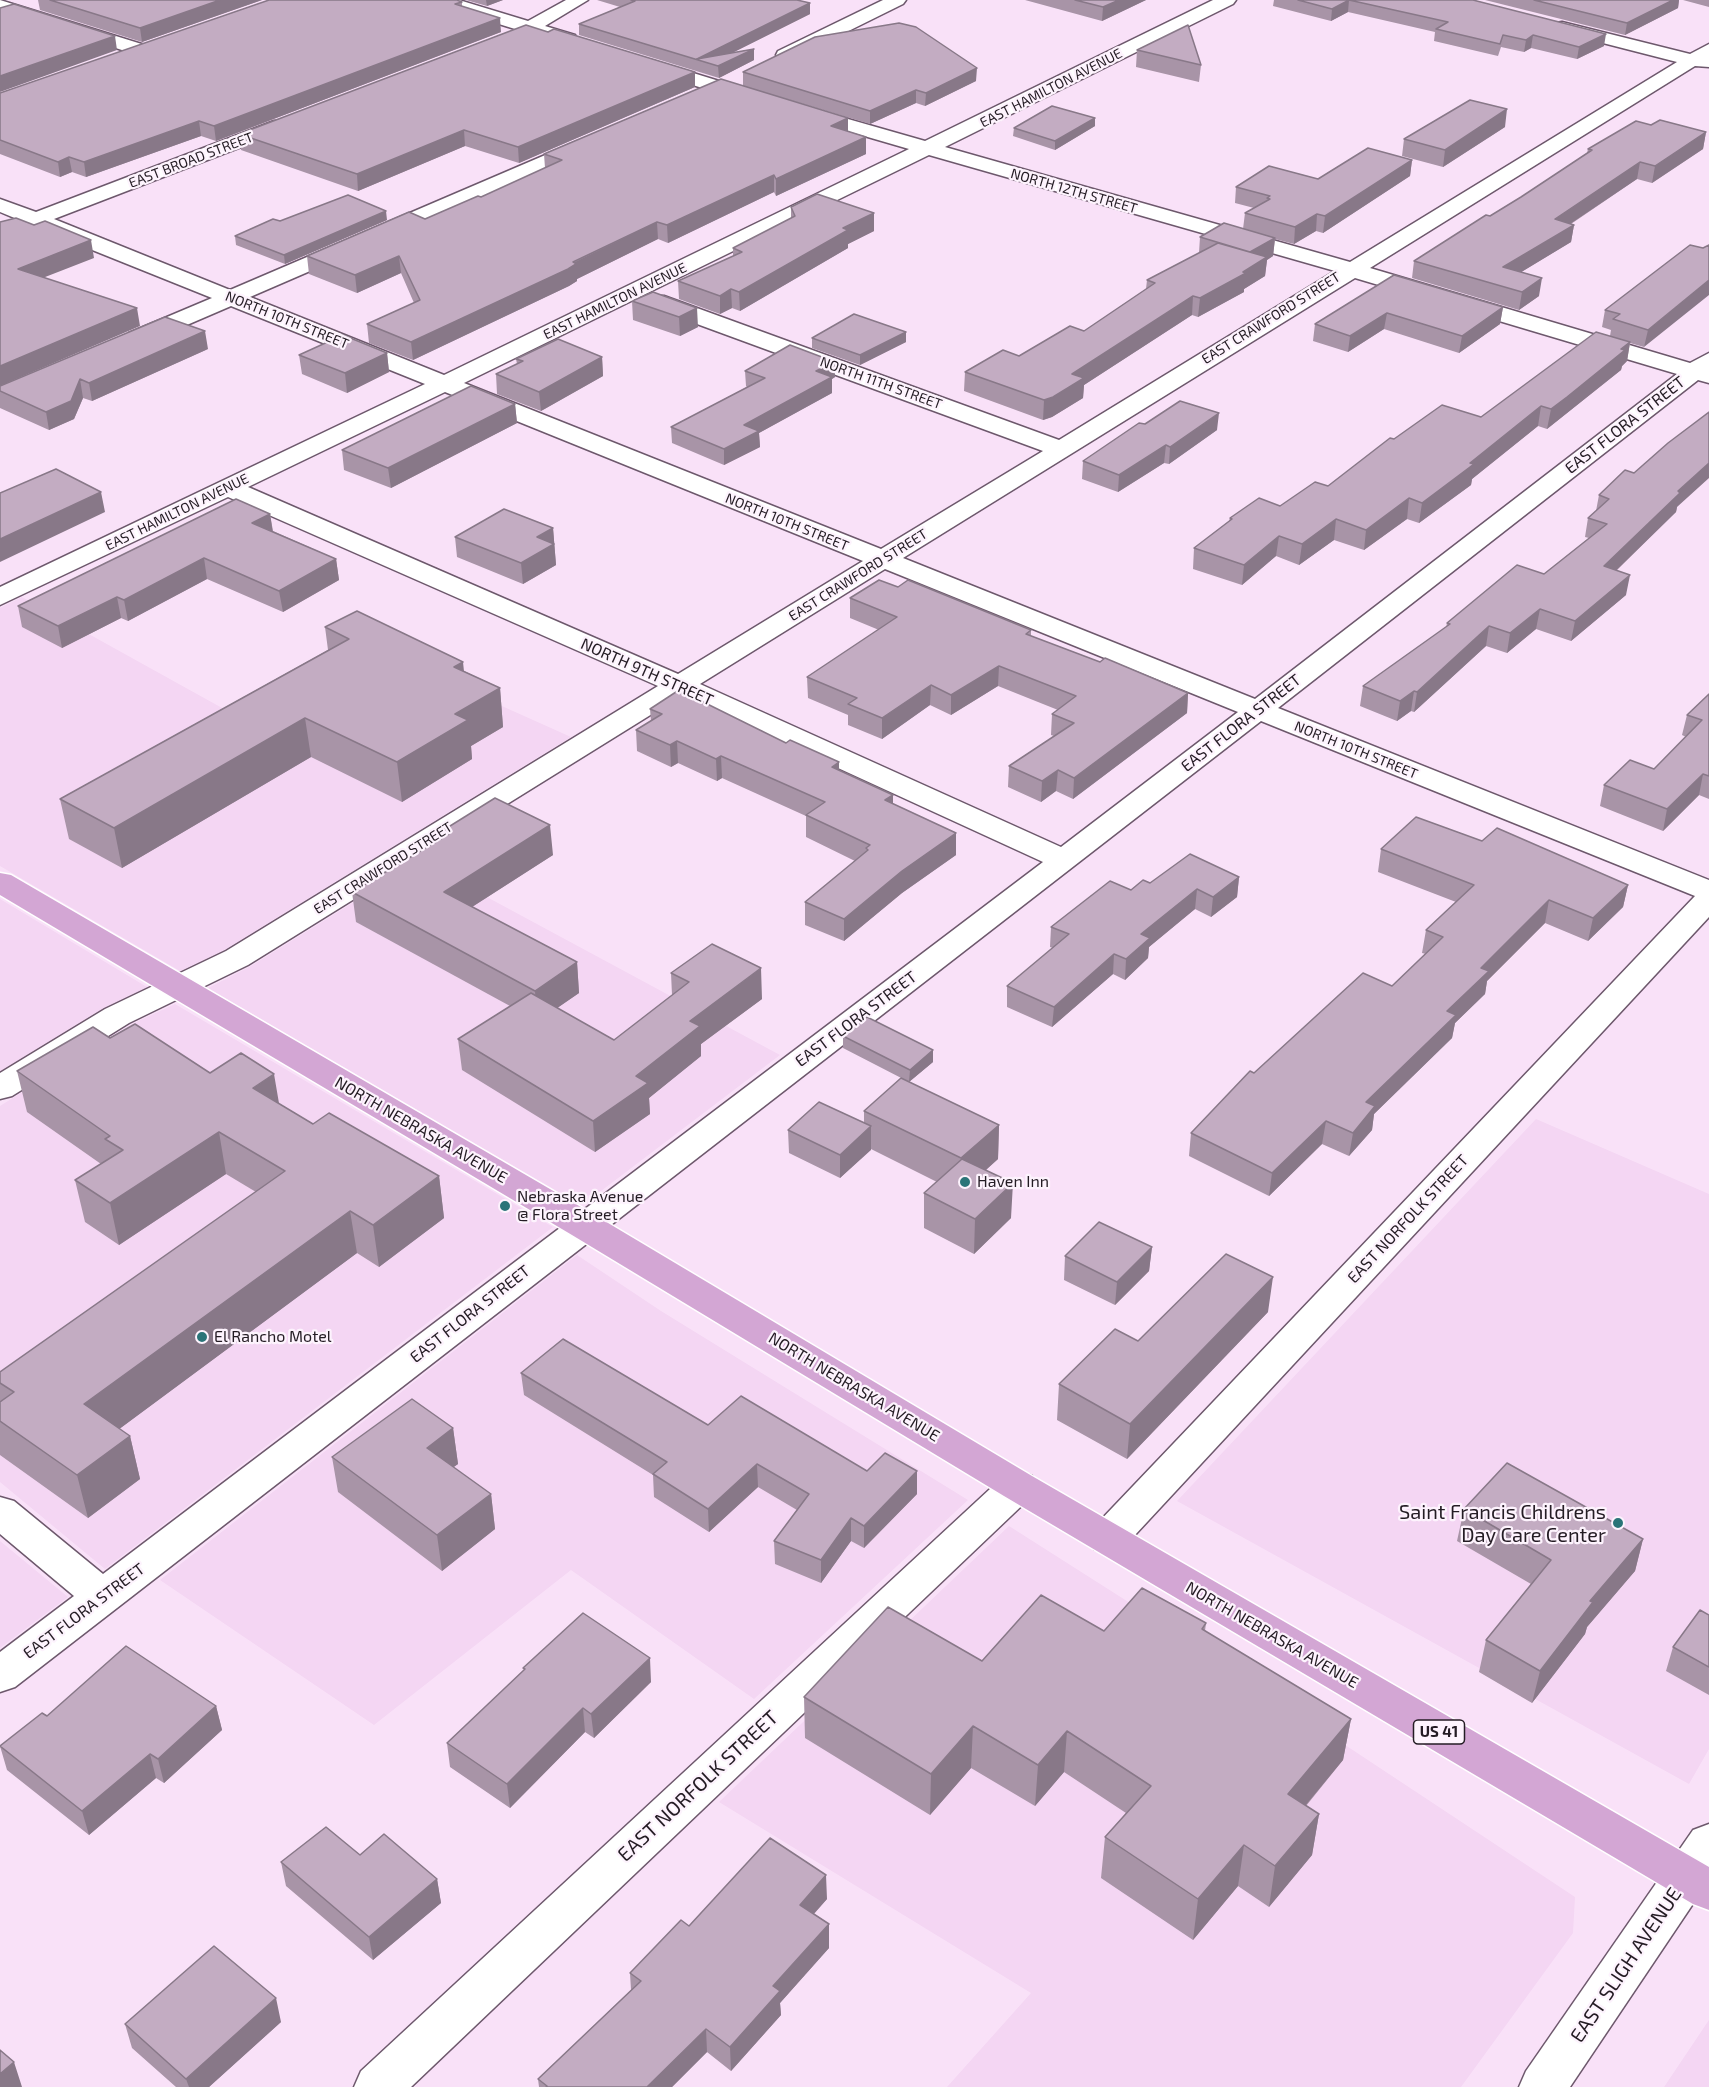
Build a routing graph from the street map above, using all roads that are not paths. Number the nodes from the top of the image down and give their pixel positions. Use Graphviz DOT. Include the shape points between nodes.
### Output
graph roads {
  1 [pos="12,0"];
  2 [pos="440,0"];
  3 [pos="579,0"];
  4 [pos="897,0"];
  5 [pos="1227,0"];
  6 [pos="0,4"];
  7 [pos="1546,23"];
  8 [pos="533,28"];
  9 [pos="500,41"];
  10 [pos="163,43"];
  11 [pos="588,46"];
  12 [pos="141,50"];
  13 [pos="1704,58"];
  14 [pos="632,59"];
  15 [pos="771,61"];
  16 [pos="109,62"];
  17 [pos="751,72"];
  18 [pos="719,87"];
  19 [pos="687,101"];
  20 [pos="301,118"];
  21 [pos="600,139"];
  22 [pos="926,150"];
  23 [pos="0,205"];
  24 [pos="35,220"];
  25 [pos="0,233"];
  26 [pos="1350,269"];
  27 [pos="633,293"];
  28 [pos="231,298"];
  29 [pos="121,345"];
  30 [pos="1704,369"];
  31 [pos="443,383"];
  32 [pos="1061,449"];
  33 [pos="227,487"];
  34 [pos="882,560"];
  35 [pos="0,597"];
  36 [pos="679,685"];
  37 [pos="1257,710"];
  38 [pos="1064,860"];
  39 [pos="0,882"];
  40 [pos="1709,891"];
  41 [pos="1709,899"];
  42 [pos="178,988"];
  43 [pos="0,1088"];
  44 [pos="585,1226"];
  45 [pos="1018,1486"];
  46 [pos="0,1512"];
  47 [pos="1108,1538"];
  48 [pos="104,1597"];
  49 [pos="0,1675"];
  50 [pos="1701,1870"];
  51 [pos="378,2087"];
  52 [pos="1543,2087"];
  1 -- 6 [label="street"];
  2 -- 8 [label="street"];
  3 -- 8 [label="street"];
  4 -- 15 [label="street"];
  5 -- 22 [label="street, EAST HAMILTON AVENUE"];
  6 -- 12 [label="street"];
  7 -- 13 [label="street"];
  8 -- 9 [label="street"];
  8 -- 11 [label="street"];
  10 -- 12 [label="street"];
  12 -- 16 [label="street"];
  13 -- 26 [label="street, EAST CRAWFORD STREET"];
  14 -- 18 [label="street, NORTH 12TH STREET"];
  17 -- 18 [label="street"];
  18 -- 19 [label="street"];
  18 -- 22 [label="street, NORTH 12TH STREET"];
  20 -- 24 [label="street, EAST BROAD STREET"];
  21 -- 28 [label="street"];
  22 -- 26 [label="street, NORTH 12TH STREET"];
  22 -- 27 [label="street, EAST HAMILTON AVENUE"];
  23 -- 24 [label="street, NORTH 10TH STREET"];
  24 -- 25 [label="street, EAST BROAD STREET"];
  24 -- 28 [label="street, NORTH 10TH STREET"];
  26 -- 30 [label="street, NORTH 12TH STREET"];
  26 -- 32 [label="street, EAST CRAWFORD STREET"];
  27 -- 31 [label="street, EAST HAMILTON AVENUE"];
  27 -- 32 [label="street, NORTH 11TH STREET"];
  28 -- 29 [label="street"];
  28 -- 31 [label="street, NORTH 10TH STREET"];
  30 -- 37 [label="street, EAST FLORA STREET"];
  31 -- 33 [label="street, EAST HAMILTON AVENUE"];
  31 -- 34 [label="street, NORTH 10TH STREET"];
  32 -- 34 [label="street, EAST CRAWFORD STREET"];
  33 -- 35 [label="street, EAST HAMILTON AVENUE"];
  33 -- 36 [label="street, NORTH 9TH STREET"];
  34 -- 36 [label="street, EAST CRAWFORD STREET"];
  34 -- 37 [label="street, NORTH 10TH STREET"];
  36 -- 38 [label="street, NORTH 9TH STREET"];
  36 -- 42 [label="street, EAST CRAWFORD STREET" via="237,958"];
  37 -- 38 [label="street, EAST FLORA STREET"];
  37 -- 40 [label="street, NORTH 10TH STREET"];
  38 -- 44 [label="street, EAST FLORA STREET"];
  39 -- 42 [label="main road, NORTH NEBRASKA AVENUE / US 41"];
  41 -- 47 [label="street, EAST NORFOLK STREET"];
  42 -- 43 [label="street, EAST CRAWFORD STREET" via="117,1016"];
  42 -- 44 [label="main road, NORTH NEBRASKA AVENUE / US 41"];
  44 -- 45 [label="main road, NORTH NEBRASKA AVENUE / US 41"];
  44 -- 48 [label="street, EAST FLORA STREET"];
  45 -- 47 [label="main road, NORTH NEBRASKA AVENUE / US 41"];
  45 -- 51 [label="street, EAST NORFOLK STREET"];
  46 -- 48 [label="street"];
  47 -- 50 [label="main road, NORTH NEBRASKA AVENUE / US 41"];
  48 -- 49 [label="street, EAST FLORA STREET"];
  50 -- 52 [label="street, EAST SLIGH AVENUE"];
}
